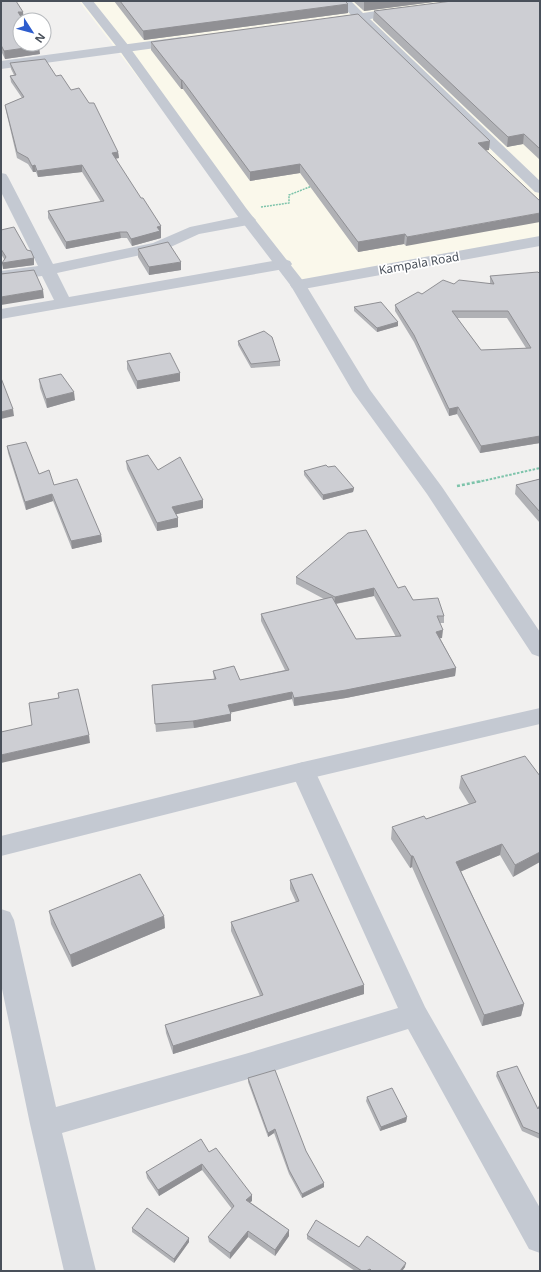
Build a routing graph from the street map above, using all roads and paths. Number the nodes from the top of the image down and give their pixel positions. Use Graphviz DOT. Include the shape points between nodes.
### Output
graph roads {
  1 [pos="87,1"];
  2 [pos="344,1"];
  3 [pos="412,10"];
  4 [pos="360,17"];
  5 [pos="321,22"];
  6 [pos="195,39"];
  7 [pos="124,48"];
  8 [pos="1,65"];
  9 [pos="1,177"];
  10 [pos="319,183"];
  11 [pos="540,189"];
  12 [pos="244,215"];
  13 [pos="534,242"];
  14 [pos="540,256"];
  15 [pos="284,264"];
  16 [pos="48,270"];
  17 [pos="1,276"];
  18 [pos="298,285"];
  19 [pos="64,303"];
  20 [pos="1,314"];
  21 [pos="540,468"];
  22 [pos="435,491"];
  23 [pos="540,649"];
  24 [pos="540,716"];
  25 [pos="303,771"];
  26 [pos="1,846"];
  27 [pos="1,920"];
  28 [pos="415,1015"];
  29 [pos="45,1124"];
  30 [pos="540,1238"];
  31 [pos="80,1271"];
  1 -- 7 [label="street"];
  2 -- 4 [label="street"];
  3 -- 4 [label="street"];
  4 -- 5 [label="street"];
  4 -- 11 [label="street"];
  6 -- 7 [label="street"];
  7 -- 8 [label="street"];
  7 -- 12 [label="street"];
  9 -- 16 [label="street"];
  10 -- 12 [label="path" via="289,195 289,203"];
  12 -- 15 [label="street"];
  12 -- 16 [label="street" via="195,230 158,247"];
  13 -- 14 [label="street"];
  13 -- 18 [label="street, Kampala Road"];
  15 -- 18 [label="street"];
  15 -- 19 [label="street"];
  16 -- 17 [label="street"];
  16 -- 19 [label="street"];
  18 -- 22 [label="street" via="362,392"];
  19 -- 20 [label="street"];
  21 -- 22 [label="path"];
  22 -- 23 [label="street"];
  24 -- 25 [label="street"];
  25 -- 26 [label="street"];
  25 -- 28 [label="street"];
  27 -- 29 [label="street"];
  28 -- 29 [label="street"];
  28 -- 30 [label="street"];
  29 -- 31 [label="street"];
}
